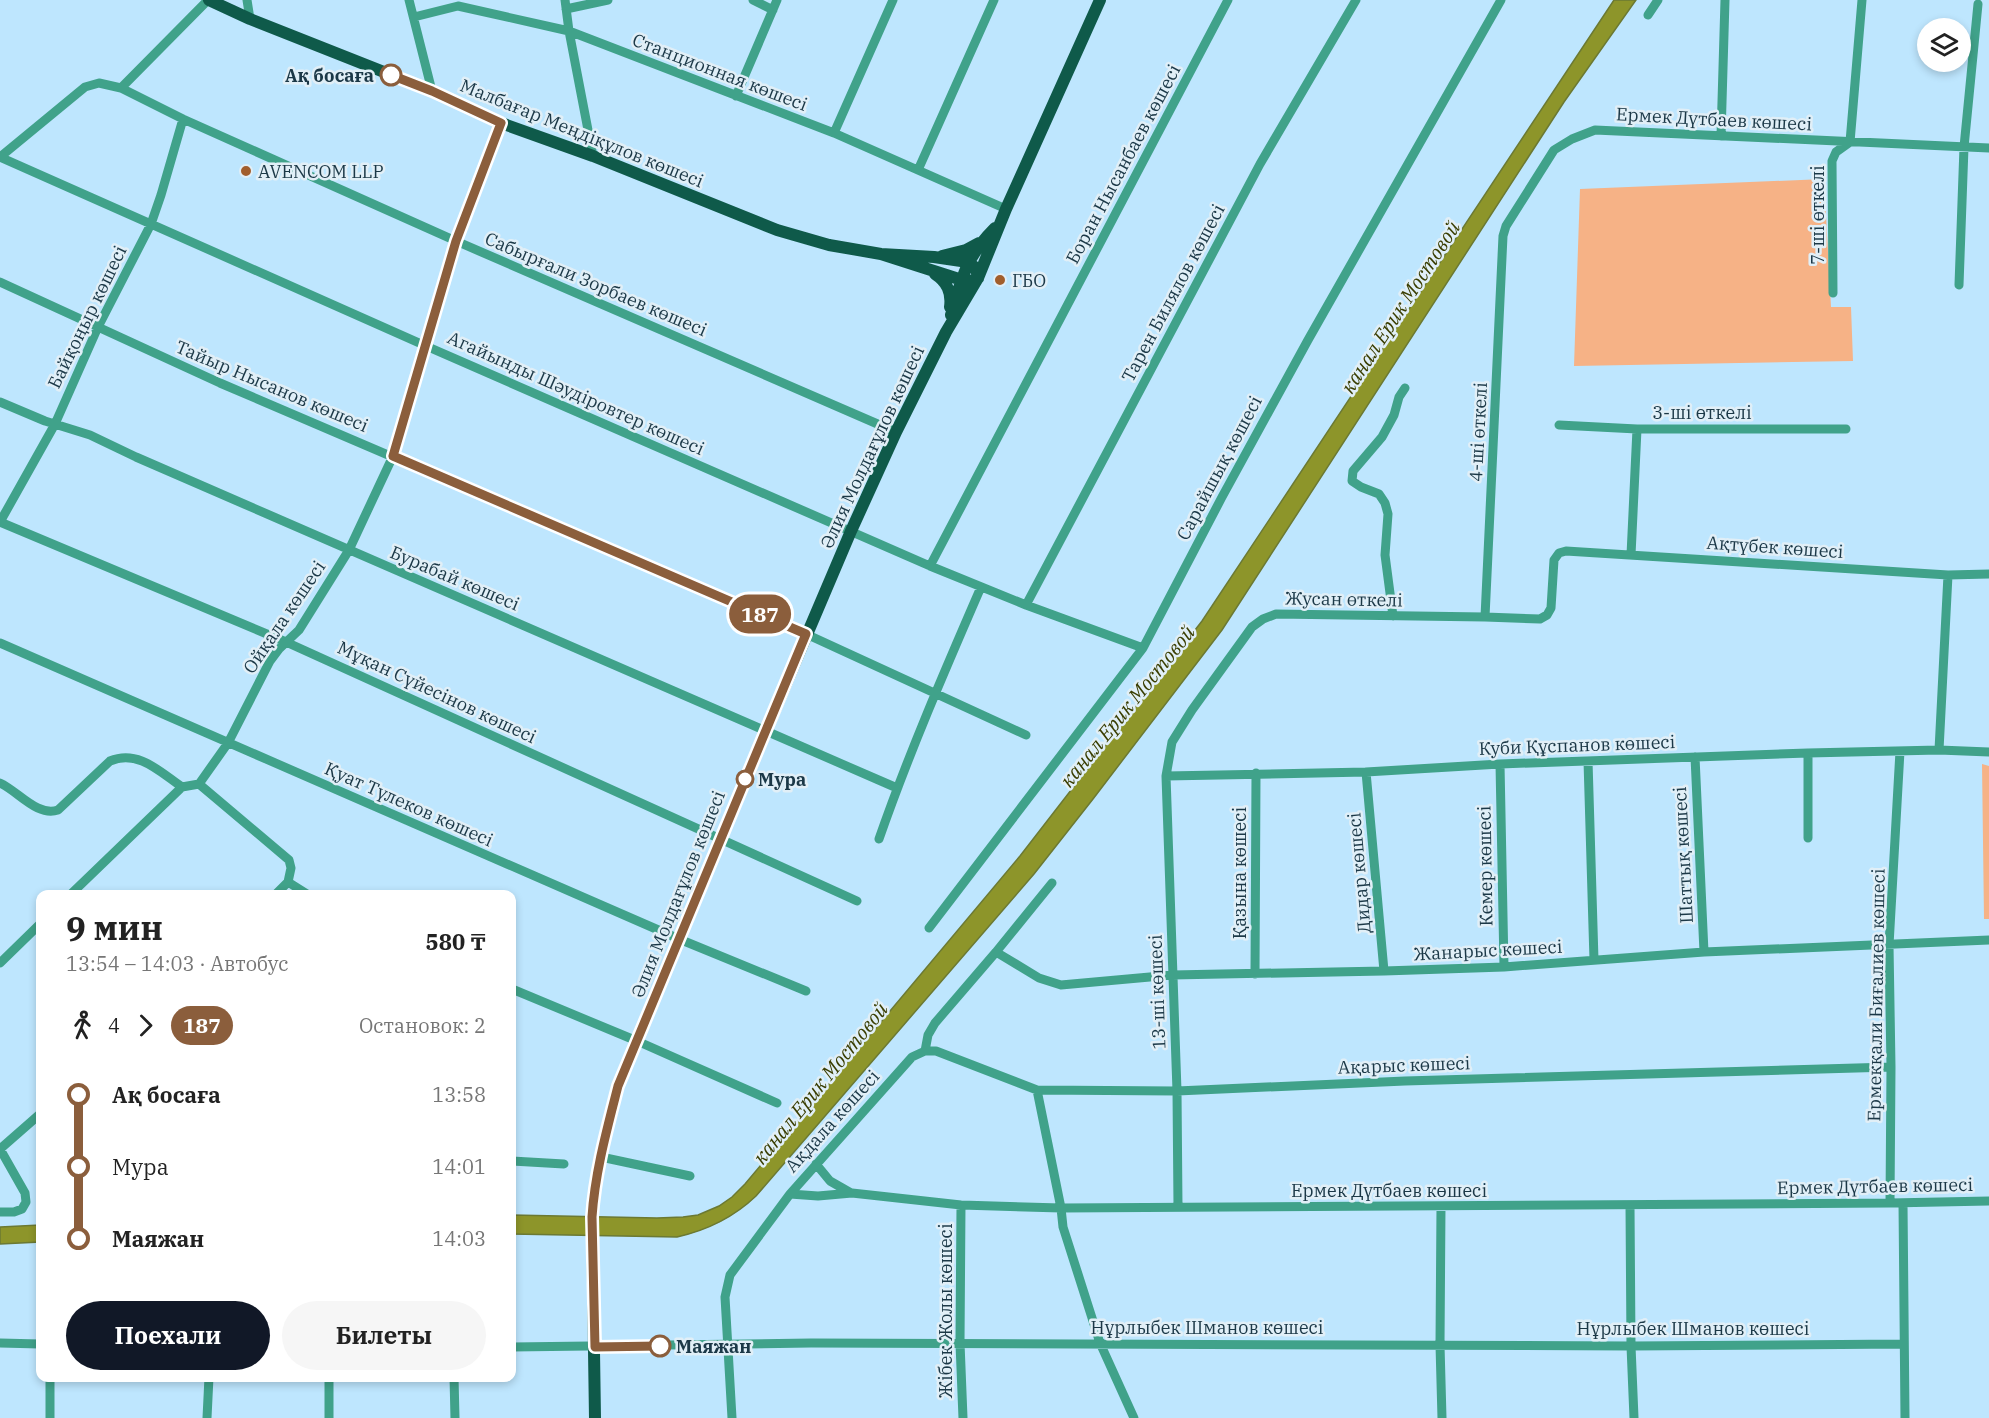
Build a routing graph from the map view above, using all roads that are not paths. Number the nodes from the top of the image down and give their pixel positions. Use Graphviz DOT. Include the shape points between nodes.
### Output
graph roads {
  1 [pos="208,0"];
  2 [pos="247,0"];
  3 [pos="410,0"];
  4 [pos="608,0"];
  5 [pos="753,0"];
  6 [pos="893,0"];
  7 [pos="994,0"];
  8 [pos="1100,0"];
  9 [pos="1228,0"];
  10 [pos="1356,0"];
  11 [pos="1501,0"];
  12 [pos="1658,0"];
  13 [pos="1725,0"];
  14 [pos="1862,0"];
  15 [pos="566,4"];
  16 [pos="1978,4"];
  17 [pos="775,5"];
  18 [pos="1648,15"];
  19 [pos="414,16"];
  20 [pos="249,18"];
  21 [pos="569,31"];
  22 [pos="121,88"];
  23 [pos="432,91"];
  24 [pos="736,96"];
  25 [pos="183,119"];
  26 [pos="501,123"];
  27 [pos="834,133"];
  28 [pos="1721,136"];
  29 [pos="1850,142"];
  30 [pos="1964,147"];
  31 [pos="1989,148"];
  32 [pos="593,156"];
  33 [pos="0,157"];
  34 [pos="918,170"];
  35 [pos="1006,209"];
  36 [pos="1000,223"];
  37 [pos="151,224"];
  38 [pos="456,241"];
  39 [pos="980,242"];
  40 [pos="1503,248"];
  41 [pos="968,262"];
  42 [pos="932,264"];
  43 [pos="978,278"];
  44 [pos="962,280"];
  45 [pos="0,282"];
  46 [pos="1959,285"];
  47 [pos="1833,293"];
  48 [pos="98,327"];
  49 [pos="946,332"];
  50 [pos="426,346"];
  51 [pos="1405,388"];
  52 [pos="0,402"];
  53 [pos="55,424"];
  54 [pos="1558,425"];
  55 [pos="1636,429"];
  56 [pos="1846,429"];
  57 [pos="896,432"];
  58 [pos="393,456"];
  59 [pos="0,522"];
  60 [pos="851,531"];
  61 [pos="349,550"];
  62 [pos="1559,553"];
  63 [pos="1632,555"];
  64 [pos="930,566"];
  65 [pos="1989,574"];
  66 [pos="1948,575"];
  67 [pos="981,587"];
  68 [pos="1026,605"];
  69 [pos="1393,616"];
  70 [pos="1485,617"];
  71 [pos="806,634"];
  72 [pos="286,642"];
  73 [pos="0,643"];
  74 [pos="1143,648"];
  75 [pos="934,693"];
  76 [pos="766,731"];
  77 [pos="1026,735"];
  78 [pos="228,743"];
  79 [pos="1939,750"];
  80 [pos="1900,751"];
  81 [pos="1989,752"];
  82 [pos="1808,753"];
  83 [pos="1695,757"];
  84 [pos="1588,761"];
  85 [pos="1500,764"];
  86 [pos="1366,772"];
  87 [pos="1256,773"];
  88 [pos="1166,776"];
  89 [pos="0,783"];
  90 [pos="199,784"];
  91 [pos="182,787"];
  92 [pos="897,788"];
  93 [pos="1808,838"];
  94 [pos="879,839"];
  95 [pos="720,840"];
  96 [pos="288,882"];
  97 [pos="1052,883"];
  98 [pos="75,890"];
  99 [pos="280,890"];
  100 [pos="301,890"];
  101 [pos="857,901"];
  102 [pos="36,928"];
  103 [pos="929,928"];
  104 [pos="679,939"];
  105 [pos="1989,939"];
  106 [pos="1889,945"];
  107 [pos="996,952"];
  108 [pos="1704,952"];
  109 [pos="1594,960"];
  110 [pos="0,963"];
  111 [pos="1504,967"];
  112 [pos="1384,972"];
  113 [pos="1255,974"];
  114 [pos="1172,975"];
  115 [pos="516,991"];
  116 [pos="806,991"];
  117 [pos="637,1041"];
  118 [pos="925,1051"];
  119 [pos="1891,1067"];
  120 [pos="1037,1090"];
  121 [pos="1177,1091"];
  122 [pos="777,1103"];
  123 [pos="36,1118"];
  124 [pos="0,1149"];
  125 [pos="601,1157"];
  126 [pos="516,1161"];
  127 [pos="564,1164"];
  128 [pos="816,1164"];
  129 [pos="690,1176"];
  130 [pos="852,1193"];
  131 [pos="790,1194"];
  132 [pos="1989,1201"];
  133 [pos="1890,1203"];
  134 [pos="1903,1203"];
  135 [pos="961,1204"];
  136 [pos="1630,1205"];
  137 [pos="1441,1206"];
  138 [pos="1178,1207"];
  139 [pos="1061,1208"];
  140 [pos="0,1212"];
  141 [pos="0,1343"];
  142 [pos="960,1343"];
  143 [pos="1100,1343"];
  144 [pos="36,1344"];
  145 [pos="729,1344"];
  146 [pos="1903,1344"];
  147 [pos="1440,1345"];
  148 [pos="1631,1346"];
  149 [pos="516,1347"];
  150 [pos="595,1347"];
  151 [pos="50,1382"];
  152 [pos="209,1382"];
  153 [pos="328,1382"];
  154 [pos="454,1382"];
  155 [pos="50,1418"];
  156 [pos="207,1418"];
  157 [pos="328,1418"];
  158 [pos="455,1418"];
  159 [pos="595,1418"];
  160 [pos="732,1418"];
  161 [pos="963,1418"];
  162 [pos="1134,1418"];
  163 [pos="1442,1418"];
  164 [pos="1634,1418"];
  165 [pos="1905,1418"];
  1 -- 20 [label="main road, Малбағар Меңдіқұлов көшесі"];
  1 -- 22 [label="street"];
  2 -- 20 [label="street"];
  3 -- 19 [label="street"];
  4 -- 15 [label="street"];
  5 -- 17 [label="street"];
  6 -- 27 [label="street"];
  7 -- 34 [label="street"];
  8 -- 35 [label="main road, Әлия Молдағұлов көшесі"];
  9 -- 64 [label="street, Боран Нысанбаев көшесі"];
  10 -- 68 [label="street, Тарен Билялов көшесі" via="1260,164"];
  11 -- 74 [label="street, Сарайшық көшесі" via="1308,340"];
  12 -- 18 [label="street"];
  13 -- 28 [label="street"];
  14 -- 29 [label="street"];
  15 -- 21 [label="street"];
  16 -- 30 [label="street"];
  17 -- 24 [label="street"];
  19 -- 21 [label="street, Станционная көшесі" via="458,6"];
  19 -- 23 [label="street"];
  20 -- 23 [label="main road, Малбағар Меңдіқұлов көшесі"];
  21 -- 24 [label="street, Станционная көшесі"];
  21 -- 32 [label="street"];
  22 -- 25 [label="street, Сабырғали Зорбаев көшесі"];
  22 -- 33 [label="street" via="99,83 85,87"];
  23 -- 26 [label="main road, Малбағар Меңдіқұлов көшесі"];
  24 -- 27 [label="street, Станционная көшесі"];
  25 -- 37 [label="street, Байқоңыр көшесi"];
  25 -- 38 [label="street, Сабырғали Зорбаев көшесі"];
  26 -- 32 [label="main road, Малбағар Меңдіқұлов көшесі"];
  26 -- 38 [label="street, Ойқала көшесі"];
  27 -- 34 [label="street, Станционная көшесі"];
  28 -- 29 [label="street, Ермек Дүтбаев көшесi"];
  28 -- 40 [label="street, Ермек Дүтбаев көшесi" via="1595,130 1572,140 1554,150 1506,226"];
  29 -- 30 [label="street, Ермек Дүтбаев көшесi"];
  29 -- 47 [label="street, 7-шi өткелi" via="1836,152 1832,161"];
  30 -- 31 [label="street, Ермек Дүтбаев көшесi"];
  30 -- 46 [label="street"];
  32 -- 42 [label="main road, Малбағар Меңдіқұлов көшесі" via="777,230 829,245"];
  33 -- 37 [label="street, Агайынды Шәудіровтер көшесi"];
  34 -- 35 [label="street, Станционная көшесі"];
  35 -- 36 [label="main road, Әлия Молдағұлов көшесі"];
  36 -- 39 [label="main road, Әлия Молдағұлов көшесі"];
  36 -- 43 [label="main road, Әлия Молдағұлов көшесі"];
  37 -- 48 [label="street, Байқоңыр көшесi"];
  37 -- 50 [label="street, Агайынды Шәудіровтер көшесi"];
  38 -- 50 [label="street, Ойқала көшесі"];
  38 -- 57 [label="street, Сабырғали Зорбаев көшесі"];
  39 -- 41 [label="main road, Әлия Молдағұлов көшесі"];
  39 -- 42 [label="main road"];
  40 -- 70 [label="street, 4-шi өткелi"];
  41 -- 42 [label="main road, Малбағар Меңдіқұлов көшесі"];
  41 -- 43 [label="main road" via="976,268"];
  41 -- 44 [label="main road, Әлия Молдағұлов көшесі"];
  42 -- 44 [label="main road, Малбағар Меңдіқұлов көшесі"];
  42 -- 49 [label="main road" via="948,287 951,300"];
  43 -- 44 [label="main road, Малбағар Меңдіқұлов көшесі"];
  43 -- 49 [label="main road, Әлия Молдағұлов көшесі"];
  44 -- 49 [label="main road, Әлия Молдағұлов көшесі"];
  45 -- 48 [label="street, Тайыр Нысанов көшесi"];
  48 -- 53 [label="street, Байқоңыр көшесi"];
  48 -- 58 [label="street, Тайыр Нысанов көшесi"];
  49 -- 57 [label="main road, Әлия Молдағұлов көшесі"];
  50 -- 58 [label="street, Ойқала көшесі"];
  50 -- 60 [label="street, Агайынды Шәудіровтер көшесi"];
  51 -- 69 [label="street" via="1382,437 1353,471 1352,481 1379,494 1385,503 1385,555"];
  52 -- 53 [label="street, Бурабай көшесi"];
  53 -- 59 [label="street, Байқоңыр көшесi"];
  53 -- 61 [label="street, Бурабай көшесi" via="90,435"];
  54 -- 55 [label="street, 3-шi өткелi"];
  55 -- 56 [label="street, 3-шi өткелi"];
  55 -- 63 [label="street"];
  57 -- 60 [label="main road, Әлия Молдағұлов көшесі"];
  58 -- 61 [label="street, Ойқала көшесі"];
  58 -- 71 [label="street, Тайыр Нысанов көшесi"];
  59 -- 72 [label="street, Мұқан Сүйесінов көшесі"];
  60 -- 64 [label="street, Агайынды Шәудіровтер көшесi"];
  60 -- 71 [label="main road, Әлия Молдағұлов көшесі"];
  61 -- 72 [label="street, Ойқала көшесі" via="299,630"];
  61 -- 76 [label="street, Бурабай көшесi"];
  62 -- 63 [label="street, Ақтүбек көшесi" via="1566,550"];
  62 -- 70 [label="street, Жусан өткелі" via="1554,560 1551,608 1547,615 1540,619"];
  63 -- 66 [label="street, Ақтүбек көшесi"];
  64 -- 67 [label="street, Агайынды Шәудіровтер көшесi"];
  65 -- 66 [label="street, Ақтүбек көшесi"];
  66 -- 79 [label="street"];
  67 -- 68 [label="street, Агайынды Шәудіровтер көшесi"];
  67 -- 75 [label="street"];
  68 -- 74 [label="street, Агайынды Шәудіровтер көшесi"];
  69 -- 70 [label="street, Жусан өткелі"];
  69 -- 88 [label="street, Жусан өткелі" via="1276,614 1263,619 1252,627 1172,742"];
  71 -- 75 [label="street, Тайыр Нысанов көшесi"];
  71 -- 76 [label="main road, Әлия Молдағұлов көшесі"];
  72 -- 78 [label="street, Ойқала көшесі" via="270,661"];
  72 -- 95 [label="street, Мұқан Сүйесінов көшесі"];
  73 -- 78 [label="street, Қуат Түлеков көшесі"];
  74 -- 103 [label="street, Сарайшық көшесі"];
  75 -- 77 [label="street, Тайыр Нысанов көшесi"];
  75 -- 92 [label="street"];
  76 -- 92 [label="street, Бурабай көшесi"];
  76 -- 95 [label="main road, Әлия Молдағұлов көшесі"];
  78 -- 90 [label="street, Ойқала көшесі"];
  78 -- 104 [label="street, Қуат Түлеков көшесі"];
  79 -- 80 [label="street, Куби Құспанов көшесi"];
  79 -- 81 [label="street, Куби Құспанов көшесi"];
  80 -- 82 [label="street, Куби Құспанов көшесi"];
  80 -- 106 [label="street, Ермекқали Биғалиев көшесі"];
  82 -- 83 [label="street, Куби Құспанов көшесi"];
  82 -- 93 [label="street"];
  83 -- 84 [label="street, Куби Құспанов көшесi"];
  83 -- 108 [label="street, Шаттық көшесі"];
  84 -- 85 [label="street, Куби Құспанов көшесi"];
  84 -- 109 [label="street"];
  85 -- 86 [label="street, Куби Құспанов көшесi"];
  85 -- 111 [label="street, Кемер көшесі"];
  86 -- 87 [label="street, Куби Құспанов көшесi"];
  86 -- 112 [label="street, Дидар көшесі"];
  87 -- 88 [label="street, Куби Құспанов көшесi"];
  87 -- 113 [label="street, Қазына көшесі"];
  88 -- 114 [label="street, 13-ші көшесi"];
  89 -- 91 [label="street" via="50,813 110,761 130,756"];
  90 -- 91 [label="street"];
  90 -- 96 [label="street" via="289,860"];
  91 -- 98 [label="street"];
  92 -- 94 [label="street"];
  95 -- 101 [label="street, Мұқан Сүйесінов көшесі"];
  95 -- 104 [label="main road, Әлия Молдағұлов көшесі"];
  96 -- 99 [label="street"];
  96 -- 100 [label="street"];
  97 -- 107 [label="street"];
  102 -- 110 [label="street"];
  104 -- 116 [label="street, Қуат Түлеков көшесі"];
  104 -- 117 [label="main road, Әлия Молдағұлов көшесі"];
  105 -- 106 [label="street, Жанарыс көшесі"];
  106 -- 108 [label="street, Жанарыс көшесі"];
  106 -- 119 [label="street, Ермекқали Биғалиев көшесі"];
  107 -- 114 [label="street, Жанарыс көшесі" via="1039,978 1061,985"];
  107 -- 118 [label="street" via="935,1023"];
  108 -- 109 [label="street, Жанарыс көшесі"];
  109 -- 111 [label="street, Жанарыс көшесі"];
  111 -- 112 [label="street, Жанарыс көшесі"];
  112 -- 113 [label="street, Жанарыс көшесі"];
  113 -- 114 [label="street, Жанарыс көшесі"];
  114 -- 121 [label="street, 13-ші көшесi"];
  115 -- 117 [label="street"];
  117 -- 122 [label="street"];
  117 -- 125 [label="main road, Әлия Молдағұлов көшесі" via="618,1086"];
  118 -- 120 [label="street, Ақарыс көшесi" via="936,1051"];
  118 -- 128 [label="street, Ақдала көшесі" via="912,1057"];
  119 -- 121 [label="street, Ақарыс көшесi"];
  119 -- 133 [label="street, Ермекқали Биғалиев көшесі"];
  120 -- 121 [label="street, Ақарыс көшесi"];
  120 -- 139 [label="street"];
  121 -- 138 [label="street, 13-ші көшесi"];
  123 -- 124 [label="street"];
  124 -- 140 [label="street" via="25,1193 26,1202 22,1209"];
  125 -- 129 [label="street"];
  125 -- 150 [label="main road, Әлия Молдағұлов көшесі" via="592,1217"];
  126 -- 127 [label="street"];
  128 -- 130 [label="street" via="830,1181"];
  128 -- 131 [label="street, Ақдала көшесі"];
  130 -- 131 [label="street, Ермек Дүтбаев көшесi"];
  130 -- 135 [label="street, Ермек Дүтбаев көшесi"];
  131 -- 145 [label="street, Ақдала көшесі" via="730,1275 725,1297"];
  132 -- 134 [label="street, Ермек Дүтбаев көшесi"];
  133 -- 134 [label="street, Ермек Дүтбаев көшесi"];
  133 -- 136 [label="street, Ермек Дүтбаев көшесi"];
  134 -- 146 [label="street"];
  135 -- 139 [label="street, Ермек Дүтбаев көшесi"];
  135 -- 142 [label="street, Жібек Жолы көшесі"];
  136 -- 137 [label="street, Ермек Дүтбаев көшесi"];
  136 -- 148 [label="street"];
  137 -- 138 [label="street, Ермек Дүтбаев көшесi"];
  137 -- 147 [label="street"];
  138 -- 139 [label="street, Ермек Дүтбаев көшесi"];
  139 -- 143 [label="street" via="1063,1227"];
  141 -- 144 [label="street"];
  142 -- 143 [label="street, Нұрлыбек Шманов көшесі"];
  142 -- 145 [label="street, Нұрлыбек Шманов көшесі"];
  142 -- 161 [label="street, Жібек Жолы көшесі"];
  143 -- 147 [label="street, Нұрлыбек Шманов көшесі"];
  143 -- 162 [label="street"];
  145 -- 150 [label="street, Нұрлыбек Шманов көшесі"];
  145 -- 160 [label="street, Ақдала көшесі"];
  146 -- 148 [label="street, Нұрлыбек Шманов көшесі"];
  146 -- 165 [label="street"];
  147 -- 148 [label="street, Нұрлыбек Шманов көшесі"];
  147 -- 163 [label="street"];
  148 -- 164 [label="street"];
  149 -- 150 [label="street, Нұрлыбек Шманов көшесі"];
  150 -- 159 [label="main road, Әлия Молдағұлов көшесі"];
  151 -- 155 [label="street"];
  152 -- 156 [label="street"];
  153 -- 157 [label="street"];
  154 -- 158 [label="street"];
}
